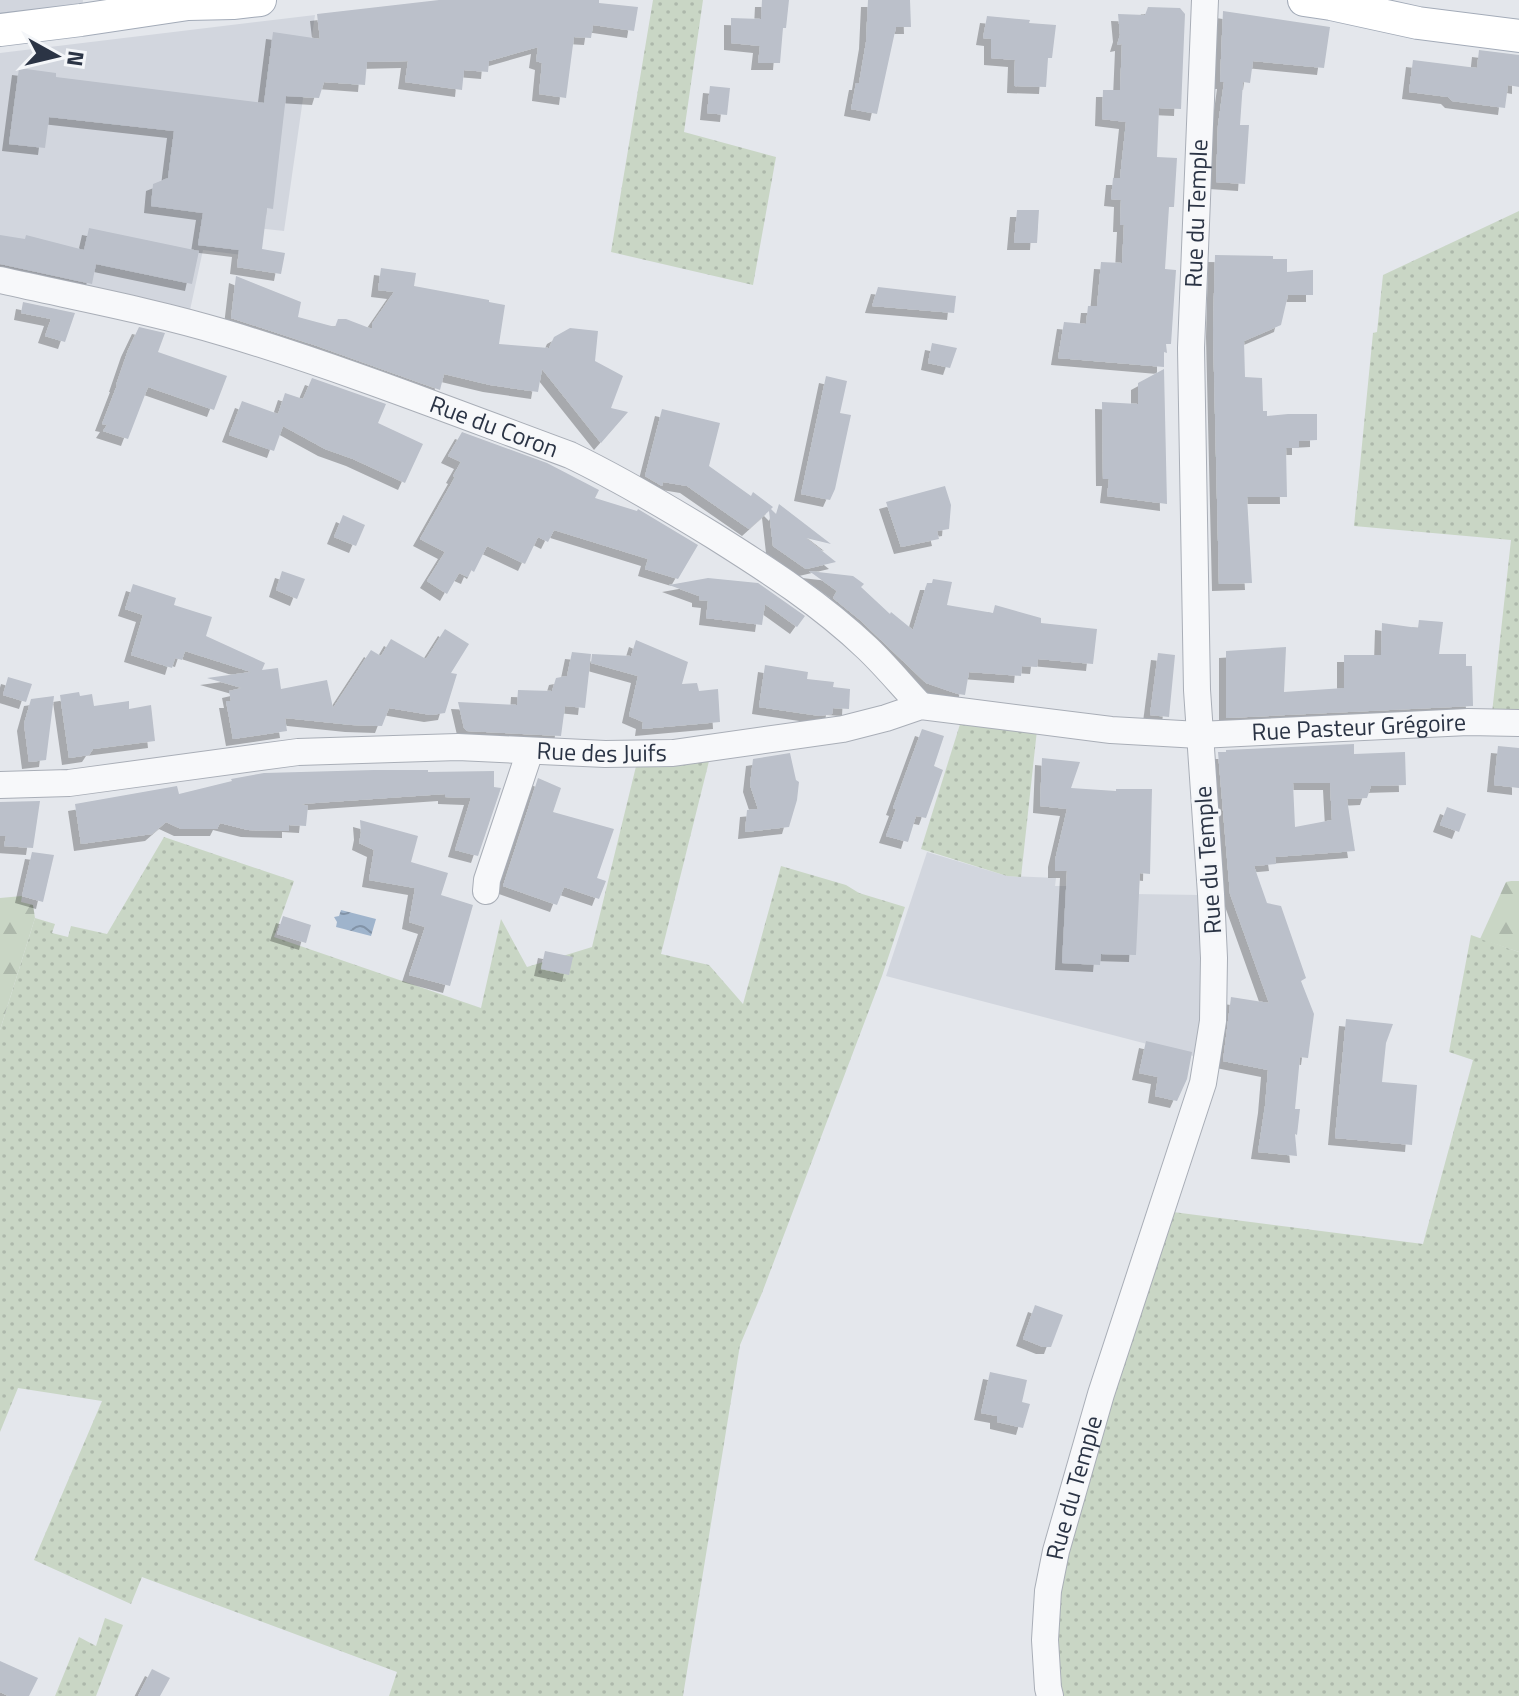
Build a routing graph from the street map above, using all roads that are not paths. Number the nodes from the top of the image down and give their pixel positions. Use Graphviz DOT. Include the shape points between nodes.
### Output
graph roads {
  1 [pos="260,0"];
  2 [pos="1205,0"];
  3 [pos="1304,0"];
  4 [pos="0,30"];
  5 [pos="1519,36"];
  6 [pos="0,280"];
  7 [pos="921,706"];
  8 [pos="1519,723"];
  9 [pos="1199,735"];
  10 [pos="530,751"];
  11 [pos="0,785"];
  12 [pos="486,891"];
  13 [pos="1050,1696"];
  1 -- 4 [label="main road" via="188,4"];
  2 -- 9 [label="street, Rue du Temple" via="1191,348"];
  3 -- 5 [label="main road"];
  6 -- 7 [label="street, Rue du Coron" via="222,332 570,455 793,587 866,647"];
  7 -- 9 [label="street, Rue des Juifs" via="1111,730"];
  7 -- 10 [label="street, Rue des Juifs" via="843,729 673,753"];
  8 -- 9 [label="street, Rue Pasteur Grégoire"];
  9 -- 13 [label="street, Rue du Temple" via="1214,958 1208,1061 1056,1551 1045,1640"];
  10 -- 11 [label="street, Rue des Juifs" via="458,747 298,752 69,783"];
  10 -- 12 [label="street"];
}
